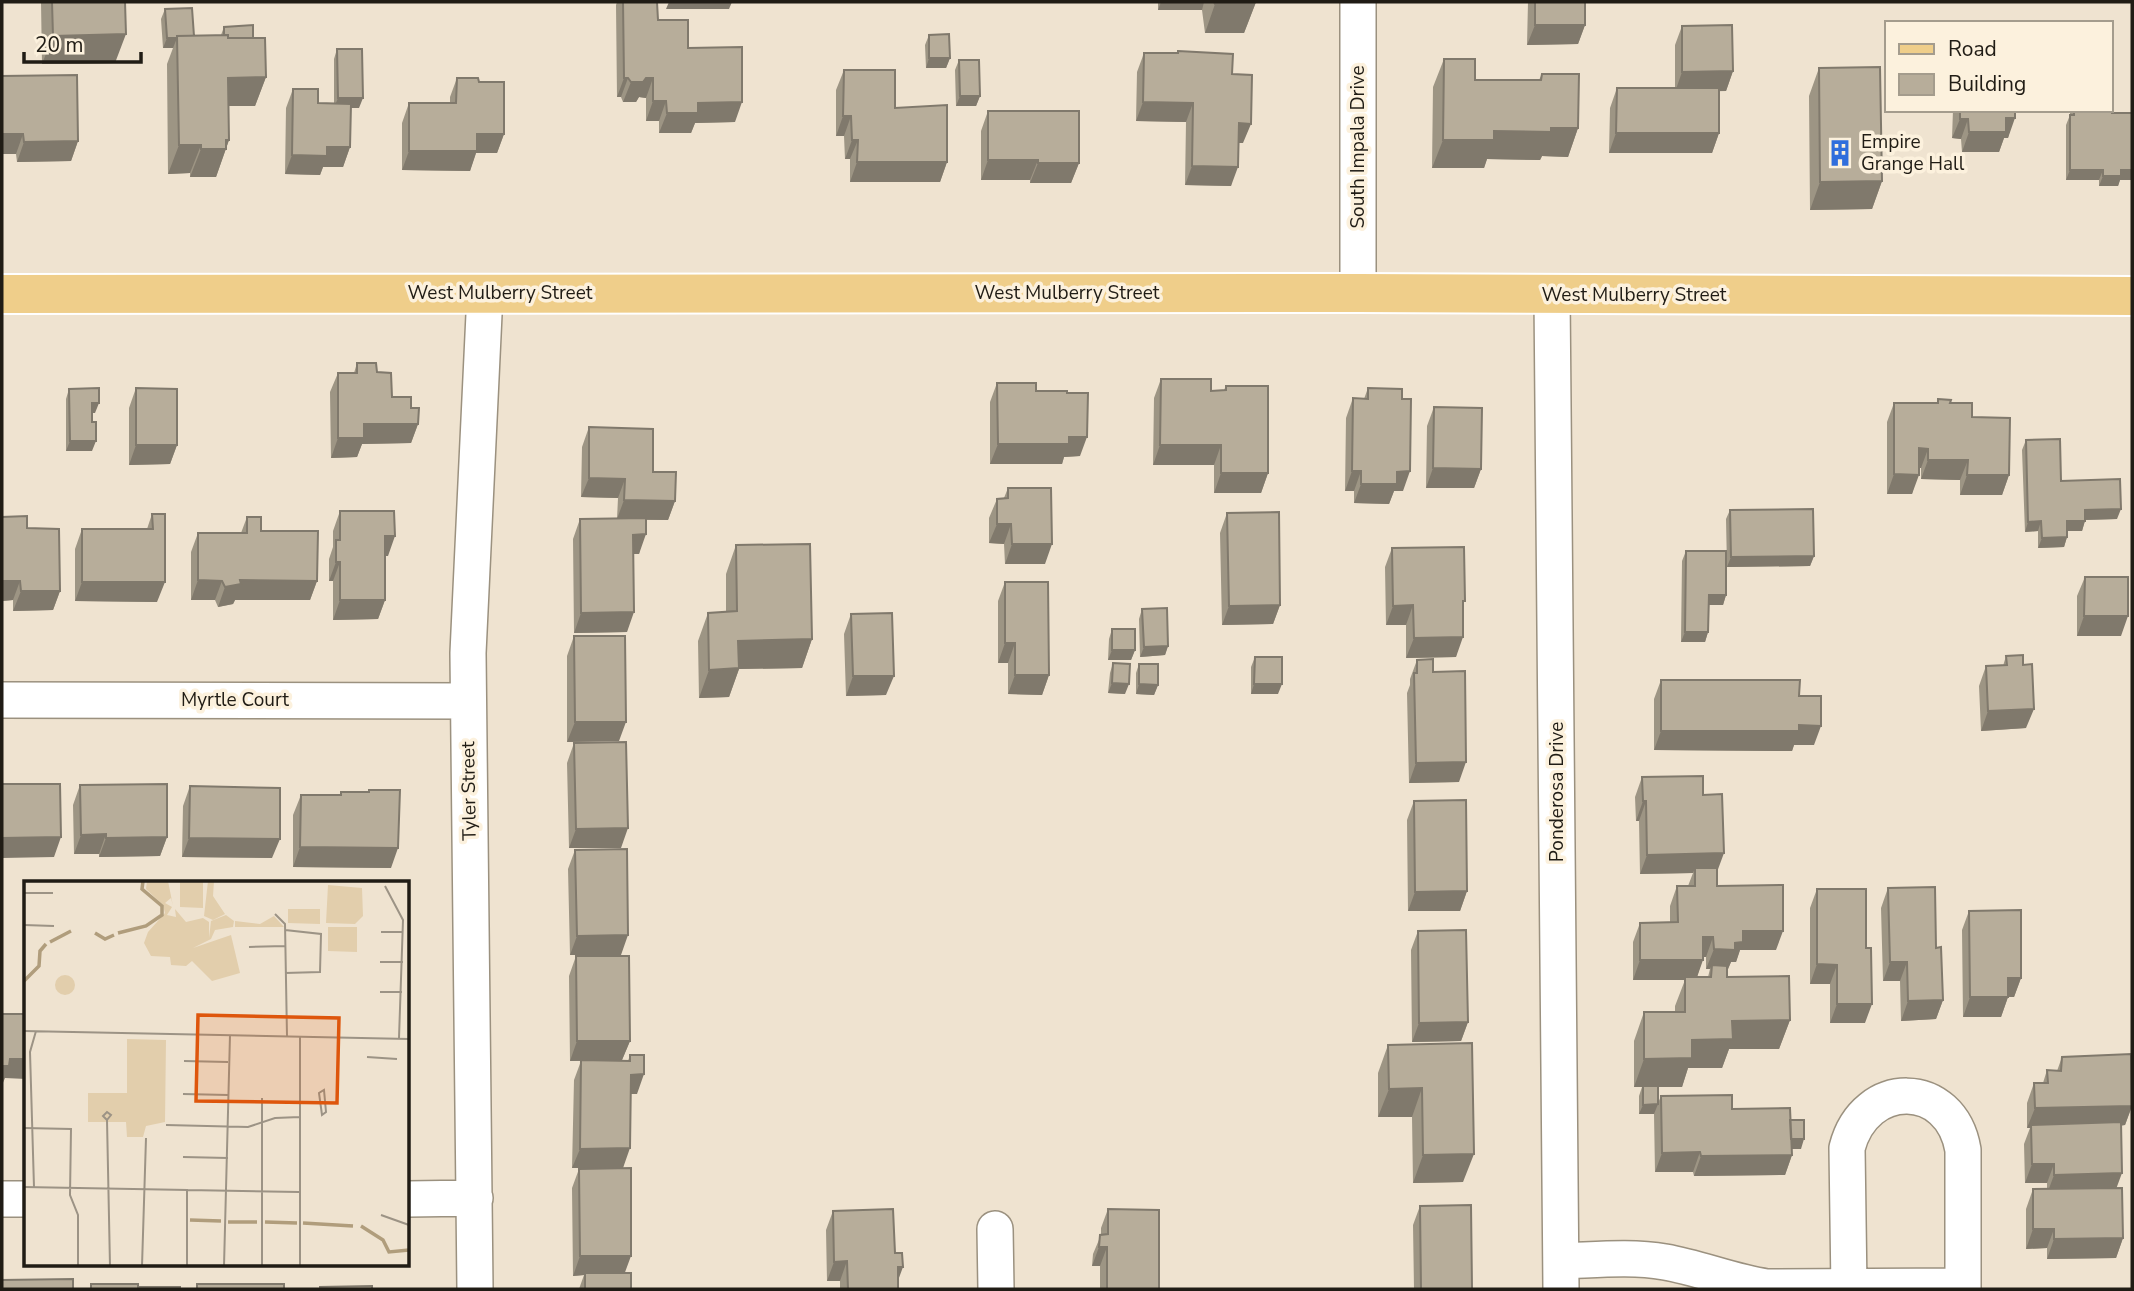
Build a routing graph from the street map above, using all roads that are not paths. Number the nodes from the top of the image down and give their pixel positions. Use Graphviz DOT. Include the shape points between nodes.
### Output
graph roads {
  1 [pos="1358,2"];
  2 [pos="485,293"];
  3 [pos="1358,293"];
  4 [pos="2,294"];
  5 [pos="1552,295"];
  6 [pos="2132,296"];
  7 [pos="2,700"];
  8 [pos="468,701"];
  9 [pos="475,1198"];
  10 [pos="2,1199"];
  11 [pos="24,1199"];
  12 [pos="410,1199"];
  13 [pos="995,1229"];
  14 [pos="1561,1275"];
  15 [pos="1849,1287"];
  16 [pos="1963,1287"];
  17 [pos="475,1289"];
  18 [pos="996,1289"];
  1 -- 3 [label="street, South Impala Drive"];
  2 -- 3 [label="main road, West Mulberry Street"];
  2 -- 4 [label="main road, West Mulberry Street"];
  2 -- 8 [label="street, Tyler Street"];
  3 -- 5 [label="main road, West Mulberry Street"];
  5 -- 6 [label="main road, West Mulberry Street"];
  5 -- 14 [label="street, Ponderosa Drive"];
  7 -- 8 [label="street, Myrtle Court"];
  8 -- 9 [label="street, Tyler Street"];
  9 -- 12 [label="street"];
  9 -- 17 [label="street, Tyler Street"];
  10 -- 11 [label="street"];
  13 -- 18 [label="street"];
  14 -- 15 [label="street" via="1645,1259 1744,1284"];
  15 -- 16 [label="street"];
  15 -- 16 [label="street" via="1850,1134 1873,1107 1907,1096 1945,1113 1961,1137"];
}
